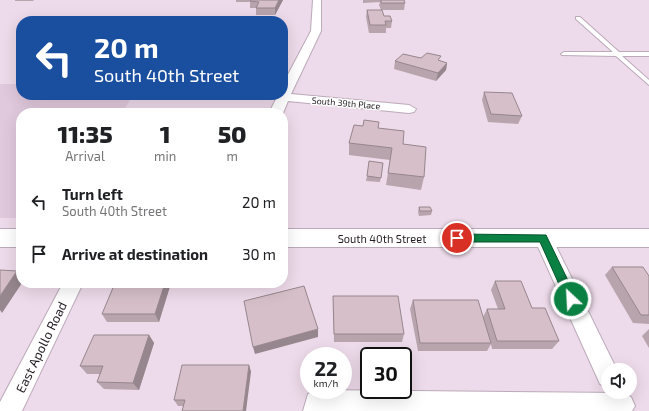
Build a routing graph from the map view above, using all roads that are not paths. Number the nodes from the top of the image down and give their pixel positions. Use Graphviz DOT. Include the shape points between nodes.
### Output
graph roads {
  1 [pos="317,0"];
  2 [pos="578,18"];
  3 [pos="564,54"];
  4 [pos="616,54"];
  5 [pos="649,54"];
  6 [pos="649,83"];
  7 [pos="288,87"];
  8 [pos="288,97"];
  9 [pos="409,109"];
  10 [pos="0,238"];
  11 [pos="16,238"];
  12 [pos="288,238"];
  13 [pos="543,238"];
  14 [pos="649,238"];
  15 [pos="70,288"];
  16 [pos="602,363"];
  17 [pos="621,403"];
  18 [pos="316,407"];
  19 [pos="9,411"];
  1 -- 7 [label="street" via="316,31"];
  2 -- 4 [label="lane"];
  3 -- 4 [label="lane"];
  4 -- 5 [label="lane"];
  4 -- 6 [label="lane"];
  8 -- 9 [label="street, South 39th Place"];
  10 -- 11 [label="main road"];
  12 -- 13 [label="main road, South 40th Street"];
  13 -- 14 [label="main road, South 40th Street"];
  13 -- 16 [label="street"];
  15 -- 19 [label="street, East Apollo Road"];
  17 -- 18 [label="street"];
}
